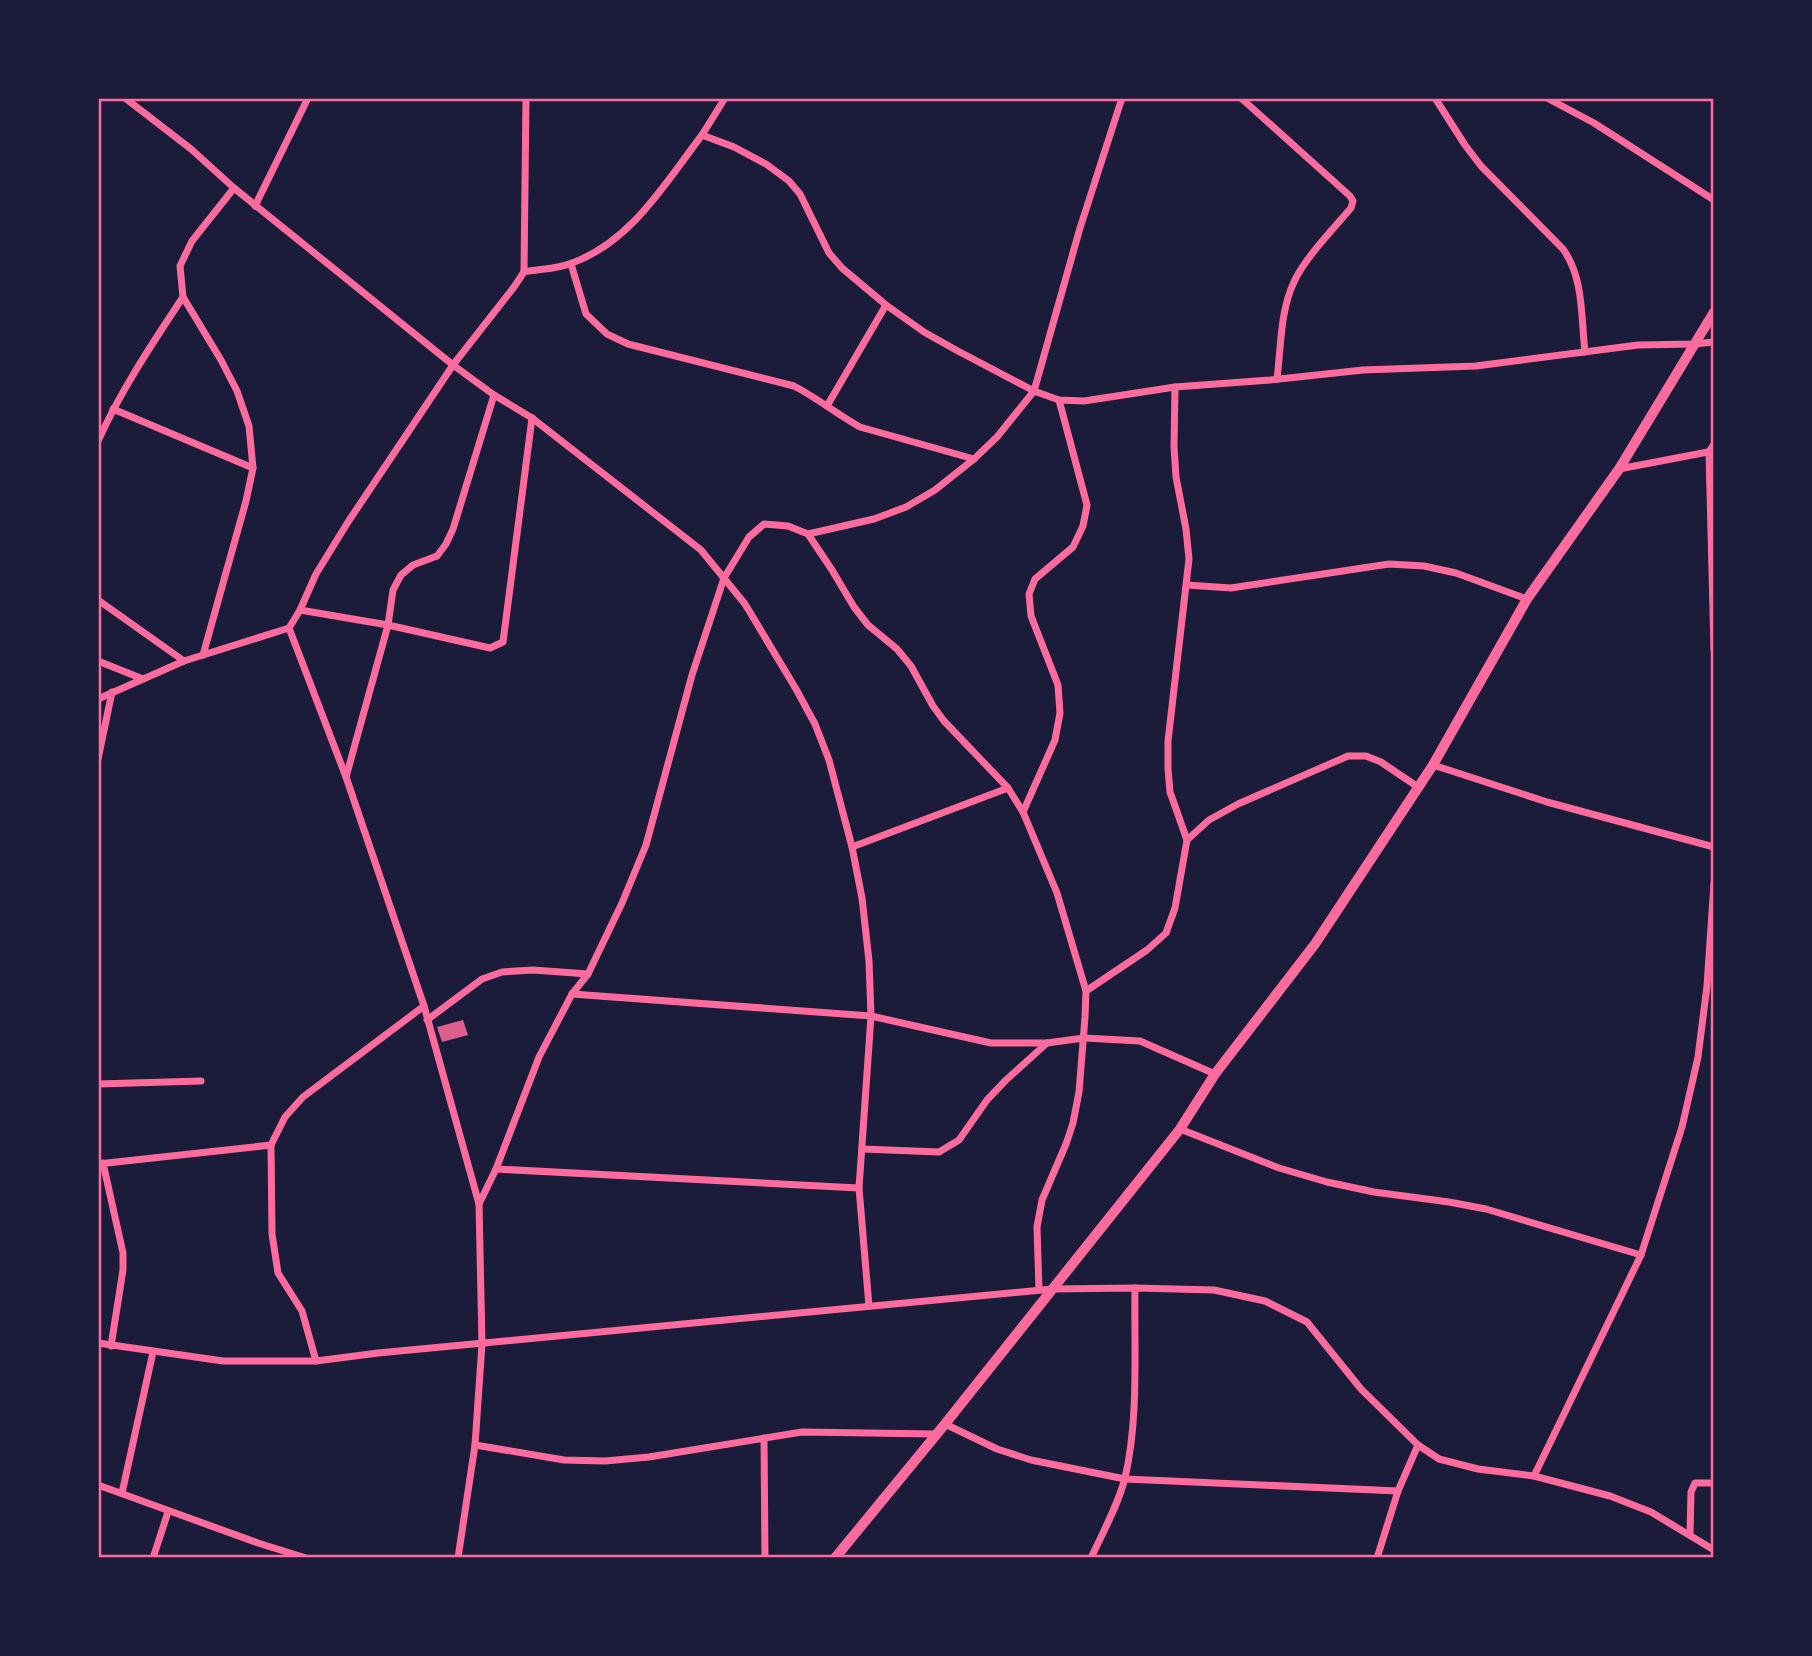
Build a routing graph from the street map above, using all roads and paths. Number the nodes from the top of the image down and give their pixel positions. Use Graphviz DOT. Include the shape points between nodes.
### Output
graph roads {
  1 [pos="125,98"];
  2 [pos="308,98"];
  3 [pos="526,98"];
  4 [pos="724,98"];
  5 [pos="1122,98"];
  6 [pos="1241,98"];
  7 [pos="1434,98"];
  8 [pos="1547,98"];
  9 [pos="702,135"];
  10 [pos="234,188"];
  11 [pos="1714,200"];
  12 [pos="255,206"];
  13 [pos="571,264"];
  14 [pos="524,272"];
  15 [pos="183,298"];
  16 [pos="886,305"];
  17 [pos="1714,312"];
  18 [pos="1714,342"];
  19 [pos="1694,344"];
  20 [pos="1585,352"];
  21 [pos="453,365"];
  22 [pos="1277,379"];
  23 [pos="1175,387"];
  24 [pos="1034,391"];
  25 [pos="494,395"];
  26 [pos="1059,400"];
  27 [pos="827,406"];
  28 [pos="113,409"];
  29 [pos="532,418"];
  30 [pos="98,441"];
  31 [pos="1714,444"];
  32 [pos="1712,451"];
  33 [pos="974,459"];
  34 [pos="253,468"];
  35 [pos="1619,469"];
  36 [pos="807,534"];
  37 [pos="1712,542"];
  38 [pos="724,578"];
  39 [pos="1187,585"];
  40 [pos="1527,599"];
  41 [pos="98,600"];
  42 [pos="300,610"];
  43 [pos="388,625"];
  44 [pos="289,628"];
  45 [pos="1714,649"];
  46 [pos="203,655"];
  47 [pos="98,661"];
  48 [pos="184,661"];
  49 [pos="143,678"];
  50 [pos="112,692"];
  51 [pos="98,699"];
  52 [pos="98,759"];
  53 [pos="1433,765"];
  54 [pos="346,777"];
  55 [pos="1418,787"];
  56 [pos="1009,788"];
  57 [pos="1023,812"];
  58 [pos="1187,840"];
  59 [pos="852,847"];
  60 [pos="1714,848"];
  61 [pos="1714,883"];
  62 [pos="588,974"];
  63 [pos="1086,991"];
  64 [pos="572,994"];
  65 [pos="424,1006"];
  66 [pos="871,1016"];
  67 [pos="427,1020"];
  68 [pos="1084,1038"];
  69 [pos="1047,1043"];
  70 [pos="1215,1074"];
  71 [pos="201,1081"];
  72 [pos="98,1084"];
  73 [pos="1180,1129"];
  74 [pos="271,1146"];
  75 [pos="862,1149"];
  76 [pos="101,1164"];
  77 [pos="496,1169"];
  78 [pos="859,1188"];
  79 [pos="479,1204"];
  80 [pos="1640,1255"];
  81 [pos="1135,1288"];
  82 [pos="1052,1289"];
  83 [pos="1039,1290"];
  84 [pos="869,1306"];
  85 [pos="98,1343"];
  86 [pos="482,1344"];
  87 [pos="111,1346"];
  88 [pos="153,1352"];
  89 [pos="316,1361"];
  90 [pos="945,1424"];
  91 [pos="936,1434"];
  92 [pos="764,1438"];
  93 [pos="475,1445"];
  94 [pos="1418,1445"];
  95 [pos="1534,1476"];
  96 [pos="1125,1479"];
  97 [pos="1714,1483"];
  98 [pos="98,1485"];
  99 [pos="1398,1491"];
  100 [pos="122,1493"];
  101 [pos="168,1512"];
  102 [pos="1690,1535"];
  103 [pos="1714,1550"];
  104 [pos="153,1558"];
  105 [pos="306,1558"];
  106 [pos="458,1558"];
  107 [pos="765,1558"];
  108 [pos="835,1558"];
  109 [pos="1091,1558"];
  110 [pos="1377,1558"];
  1 -- 10 [label="street"];
  2 -- 12 [label="street"];
  3 -- 14 [label="street"];
  4 -- 9 [label="street"];
  5 -- 24 [label="street"];
  6 -- 22 [label="street" via="1353,201 1294,280"];
  7 -- 20 [label="street" via="1481,166 1571,260"];
  8 -- 11 [label="street"];
  9 -- 13 [label="street" via="624,232"];
  9 -- 16 [label="street" via="766,164 789,181 829,253"];
  10 -- 12 [label="street"];
  10 -- 15 [label="street" via="192,241 180,266"];
  12 -- 21 [label="street"];
  13 -- 14 [label="street"];
  13 -- 27 [label="street" via="586,314 607,334 628,344 794,386"];
  14 -- 21 [label="street"];
  15 -- 28 [label="street"];
  15 -- 34 [label="street" via="237,391 249,426"];
  16 -- 24 [label="street" via="924,332"];
  16 -- 27 [label="street"];
  17 -- 19 [label="street"];
  18 -- 19 [label="street"];
  19 -- 20 [label="street"];
  19 -- 35 [label="street"];
  20 -- 22 [label="street" via="1476,366"];
  21 -- 25 [label="street"];
  21 -- 42 [label="street" via="322,563"];
  22 -- 23 [label="street"];
  23 -- 26 [label="street" via="1084,401"];
  23 -- 39 [label="street" via="1174,447 1189,559"];
  24 -- 26 [label="street"];
  24 -- 33 [label="street"];
  25 -- 29 [label="street"];
  25 -- 43 [label="street" via="453,529 437,555 401,575 393,590"];
  26 -- 57 [label="street" via="1087,505 1073,547 1035,579 1030,594 1031,616 1058,685 1060,713 1055,740"];
  27 -- 33 [label="street" via="860,427"];
  28 -- 30 [label="street"];
  28 -- 34 [label="street"];
  29 -- 38 [label="street" via="701,550"];
  29 -- 43 [label="street" via="503,642 490,648"];
  31 -- 32 [label="street"];
  32 -- 35 [label="street"];
  32 -- 37 [label="street"];
  33 -- 36 [label="street" via="906,507"];
  34 -- 46 [label="street"];
  35 -- 40 [label="street"];
  36 -- 38 [label="street" via="764,524 749,537"];
  36 -- 56 [label="street" via="868,625 897,649 944,720"];
  37 -- 45 [label="street"];
  38 -- 59 [label="street" via="745,604 814,724 829,760"];
  38 -- 62 [label="street" via="692,675 646,845"];
  39 -- 40 [label="street" via="1231,589 1389,564 1456,573"];
  39 -- 58 [label="street" via="1168,768 1170,792"];
  40 -- 53 [label="street"];
  41 -- 48 [label="street"];
  42 -- 43 [label="street"];
  42 -- 44 [label="street"];
  43 -- 54 [label="street"];
  44 -- 46 [label="street"];
  44 -- 54 [label="street"];
  46 -- 48 [label="street"];
  47 -- 49 [label="street"];
  48 -- 49 [label="street"];
  49 -- 50 [label="street"];
  50 -- 51 [label="street"];
  50 -- 52 [label="street"];
  53 -- 55 [label="street"];
  53 -- 60 [label="street"];
  54 -- 65 [label="street"];
  55 -- 58 [label="street" via="1381,762 1348,756 1238,804 1209,820"];
  55 -- 70 [label="street" via="1315,944"];
  56 -- 57 [label="street"];
  56 -- 59 [label="street"];
  57 -- 63 [label="street" via="1057,893"];
  58 -- 63 [label="street" via="1166,933"];
  59 -- 66 [label="street" via="862,898"];
  61 -- 80 [label="street" via="1698,1057 1682,1127"];
  62 -- 64 [label="street"];
  62 -- 67 [label="street" via="502,972 482,979"];
  63 -- 68 [label="street"];
  64 -- 66 [label="street"];
  64 -- 77 [label="street" via="540,1056"];
  65 -- 67 [label="street"];
  65 -- 74 [label="street" via="303,1097 285,1117"];
  66 -- 69 [label="street" via="991,1043"];
  66 -- 75 [label="street"];
  67 -- 79 [label="street"];
  68 -- 69 [label="street"];
  68 -- 70 [label="street" via="1140,1041"];
  68 -- 83 [label="street" via="1073,1123 1039,1213"];
  69 -- 75 [label="street" via="987,1100 959,1140 939,1153"];
  70 -- 73 [label="street"];
  71 -- 72 [label="street"];
  73 -- 80 [label="street" via="1326,1182 1486,1209"];
  73 -- 82 [label="street"];
  74 -- 76 [label="street"];
  74 -- 89 [label="street" via="272,1234 278,1273 302,1311"];
  75 -- 78 [label="street"];
  76 -- 87 [label="street" via="123,1270"];
  77 -- 78 [label="street"];
  77 -- 79 [label="street"];
  78 -- 84 [label="street"];
  79 -- 86 [label="street"];
  80 -- 95 [label="street"];
  81 -- 82 [label="street"];
  81 -- 94 [label="street" via="1214,1290 1265,1301 1307,1322 1362,1389"];
  81 -- 96 [label="street" via="1133,1420"];
  82 -- 83 [label="street"];
  82 -- 90 [label="street"];
  83 -- 84 [label="street"];
  84 -- 86 [label="street"];
  85 -- 87 [label="street"];
  86 -- 89 [label="street"];
  86 -- 93 [label="street"];
  87 -- 88 [label="street"];
  88 -- 89 [label="street" via="223,1361"];
  88 -- 100 [label="street"];
  90 -- 91 [label="street"];
  90 -- 96 [label="street" via="1031,1460"];
  91 -- 92 [label="street" via="802,1433"];
  91 -- 108 [label="street"];
  92 -- 93 [label="street" via="605,1461 564,1460"];
  92 -- 107 [label="street"];
  93 -- 106 [label="street"];
  94 -- 95 [label="street" via="1439,1459"];
  94 -- 99 [label="street"];
  95 -- 102 [label="street" via="1610,1496 1651,1512"];
  96 -- 99 [label="street"];
  96 -- 109 [label="street"];
  97 -- 102 [label="street" via="1695,1483"];
  98 -- 100 [label="street"];
  99 -- 110 [label="street"];
  100 -- 101 [label="street"];
  101 -- 104 [label="street"];
  101 -- 105 [label="street"];
  102 -- 103 [label="street"];
}
